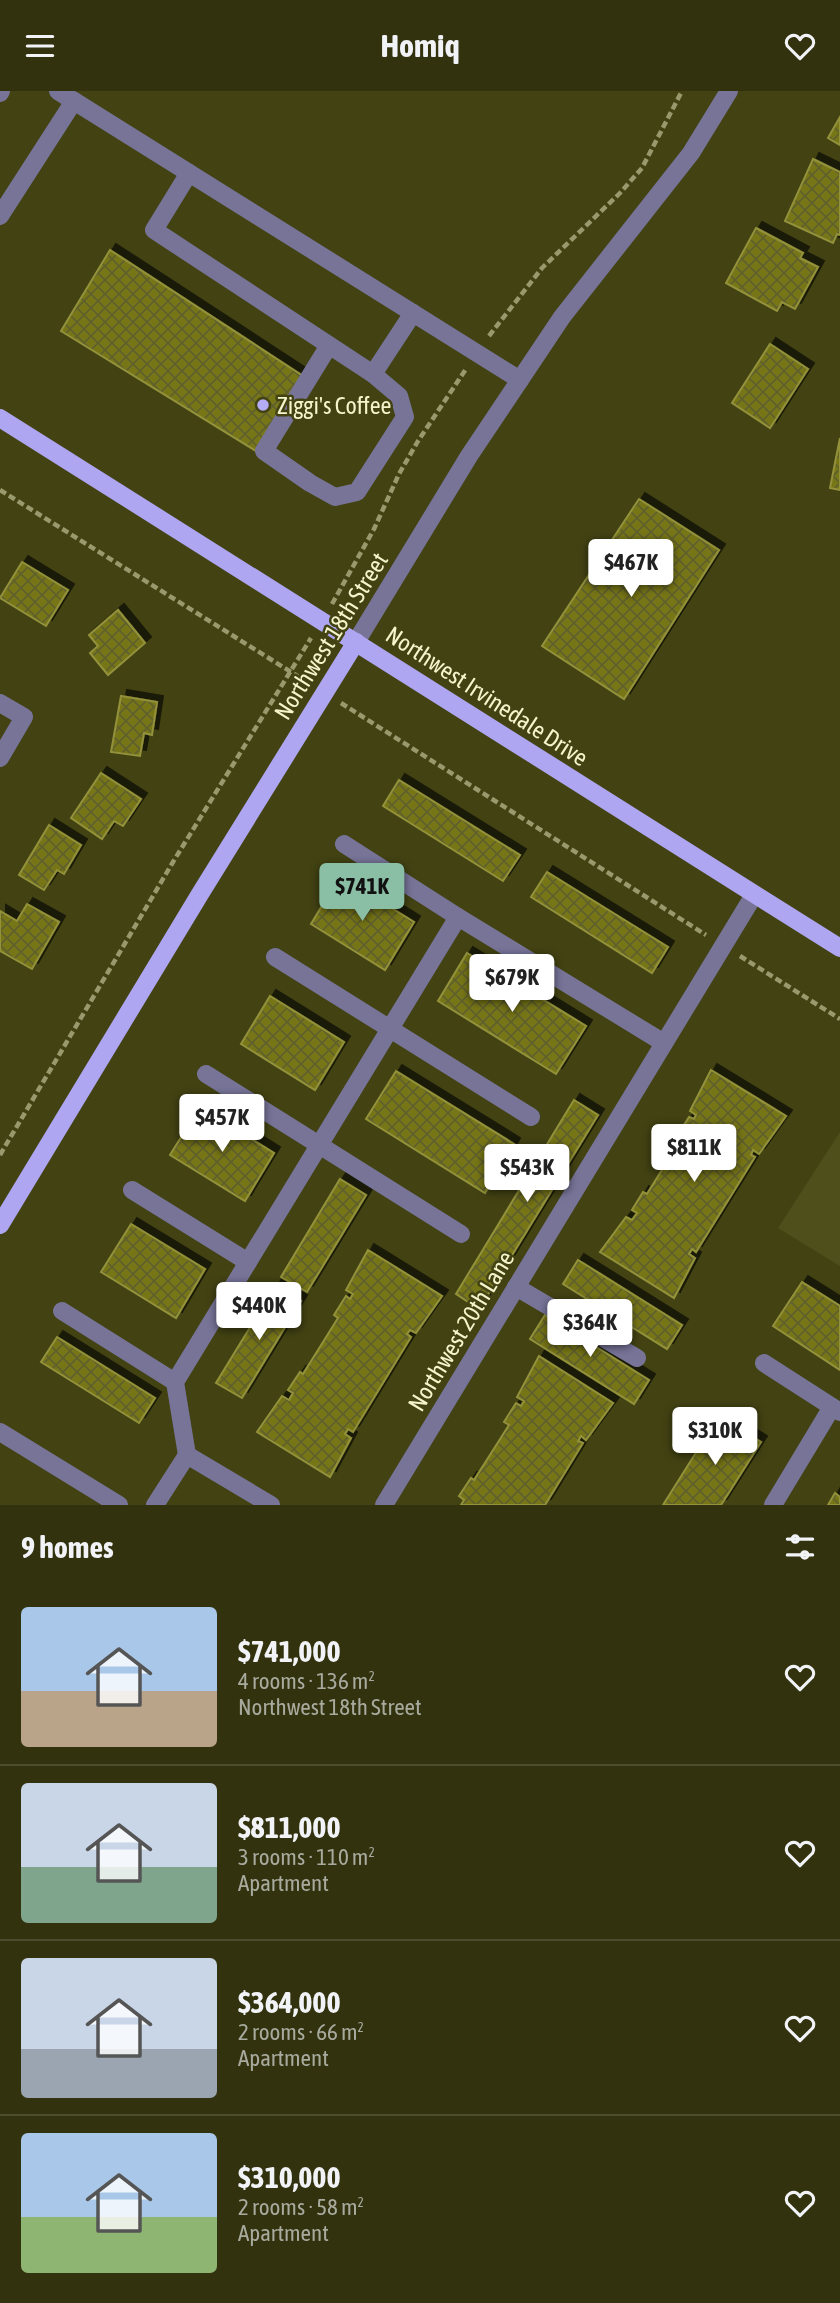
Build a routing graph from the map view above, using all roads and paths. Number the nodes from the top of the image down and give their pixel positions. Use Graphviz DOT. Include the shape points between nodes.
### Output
graph roads {
  1 [pos="58,91"];
  2 [pos="729,91"];
  3 [pos="74,101"];
  4 [pos="188,173"];
  5 [pos="0,216"];
  6 [pos="413,313"];
  7 [pos="328,347"];
  8 [pos="373,375"];
  9 [pos="520,380"];
  10 [pos="0,418"];
  11 [pos="0,490"];
  12 [pos="356,642"];
  13 [pos="325,693"];
  14 [pos="0,703"];
  15 [pos="0,758"];
  16 [pos="344,844"];
  17 [pos="754,894"];
  18 [pos="458,917"];
  19 [pos="723,946"];
  20 [pos="840,949"];
  21 [pos="275,957"];
  22 [pos="840,1019"];
  23 [pos="390,1029"];
  24 [pos="664,1043"];
  25 [pos="206,1075"];
  26 [pos="531,1117"];
  27 [pos="319,1145"];
  28 [pos="132,1190"];
  29 [pos="0,1225"];
  30 [pos="461,1234"];
  31 [pos="248,1262"];
  32 [pos="516,1287"];
  33 [pos="62,1311"];
  34 [pos="637,1358"];
  35 [pos="764,1363"];
  36 [pos="175,1382"];
  37 [pos="836,1409"];
  38 [pos="0,1432"];
  39 [pos="187,1455"];
  40 [pos="119,1505"];
  41 [pos="155,1505"];
  42 [pos="271,1505"];
  43 [pos="384,1505"];
  44 [pos="773,1505"];
  1 -- 3 [label="street"];
  2 -- 9 [label="street, Northwest 18th Street" via="691,153 562,317"];
  3 -- 4 [label="street"];
  3 -- 5 [label="street"];
  4 -- 6 [label="street"];
  4 -- 7 [label="street" via="154,230"];
  6 -- 8 [label="street"];
  6 -- 9 [label="street"];
  7 -- 8 [label="street"];
  7 -- 8 [label="street" via="264,451 335,497 357,492 405,417 399,396"];
  9 -- 12 [label="street, Northwest 18th Street"];
  10 -- 12 [label="main road, Northwest Irvinedale Drive"];
  11 -- 13 [label="path"];
  12 -- 13 [label="main road, Northwest 18th Street"];
  12 -- 17 [label="main road, Northwest Irvinedale Drive"];
  13 -- 19 [label="path"];
  13 -- 29 [label="main road, Northwest 18th Street"];
  14 -- 15 [label="street" via="24,717"];
  16 -- 18 [label="street"];
  17 -- 19 [label="street, Northwest 20th Lane"];
  17 -- 20 [label="main road, Northwest Irvinedale Drive"];
  18 -- 23 [label="street"];
  18 -- 24 [label="street"];
  19 -- 22 [label="path"];
  19 -- 24 [label="street, Northwest 20th Lane"];
  21 -- 23 [label="street"];
  23 -- 26 [label="street"];
  23 -- 27 [label="street"];
  24 -- 32 [label="street, Northwest 20th Lane"];
  25 -- 27 [label="street"];
  27 -- 30 [label="street"];
  27 -- 31 [label="street"];
  28 -- 31 [label="street"];
  31 -- 36 [label="street"];
  32 -- 34 [label="street"];
  32 -- 43 [label="street, Northwest 20th Lane"];
  33 -- 36 [label="street"];
  35 -- 37 [label="street"];
  36 -- 39 [label="street"];
  37 -- 44 [label="street"];
  38 -- 40 [label="street"];
  39 -- 41 [label="street"];
  39 -- 42 [label="street"];
}
